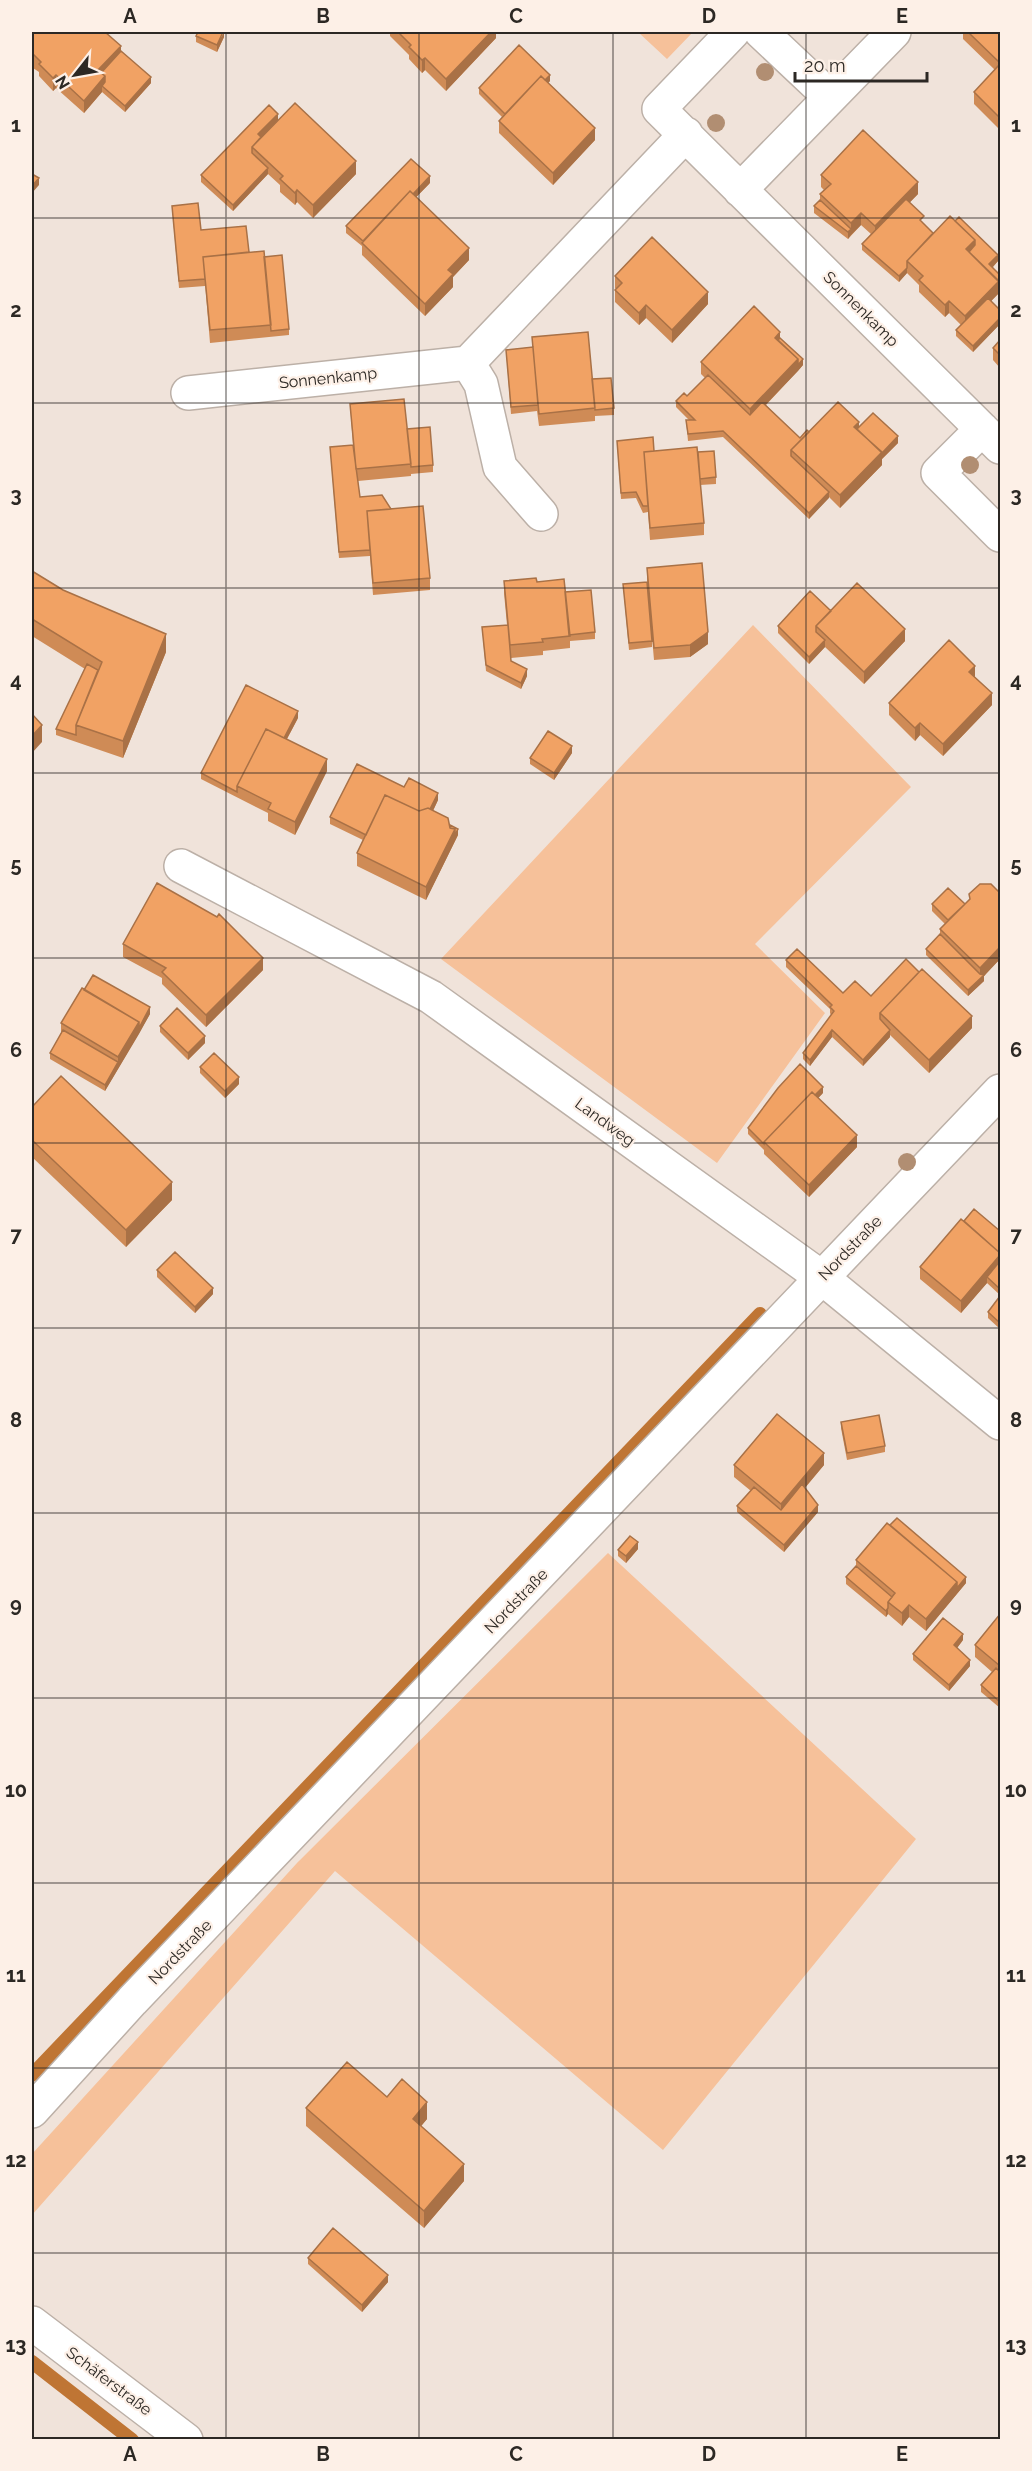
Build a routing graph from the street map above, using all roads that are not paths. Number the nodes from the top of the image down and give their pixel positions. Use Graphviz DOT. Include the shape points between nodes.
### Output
graph roads {
  1 [pos="733,32"];
  2 [pos="761,32"];
  3 [pos="894,32"];
  4 [pos="830,97"];
  5 [pos="686,135"];
  6 [pos="741,190"];
  7 [pos="468,363"];
  8 [pos="188,393"];
  9 [pos="991,438"];
  10 [pos="541,514"];
  11 [pos="1000,535"];
  12 [pos="181,866"];
  13 [pos="1000,1091"];
  14 [pos="821,1277"];
  15 [pos="1000,1423"];
  16 [pos="32,2111"];
  17 [pos="32,2323"];
  18 [pos="186,2439"];
  1 -- 5 [label="street, Sonnenkamp" via="659,109"];
  2 -- 4 [label="street"];
  3 -- 4 [label="street"];
  4 -- 6 [label="street"];
  5 -- 6 [label="street, Sonnenkamp"];
  5 -- 7 [label="street"];
  6 -- 9 [label="street, Sonnenkamp"];
  7 -- 8 [label="street, Sonnenkamp"];
  7 -- 10 [label="street" via="481,384 500,466"];
  9 -- 11 [label="street, Sonnenkamp" via="938,473"];
  12 -- 14 [label="street, Landweg" via="431,997"];
  13 -- 14 [label="street, Nordstraße"];
  14 -- 15 [label="street, Landweg"];
  14 -- 16 [label="street, Nordstraße"];
  17 -- 18 [label="street, Schäferstraße"];
}
